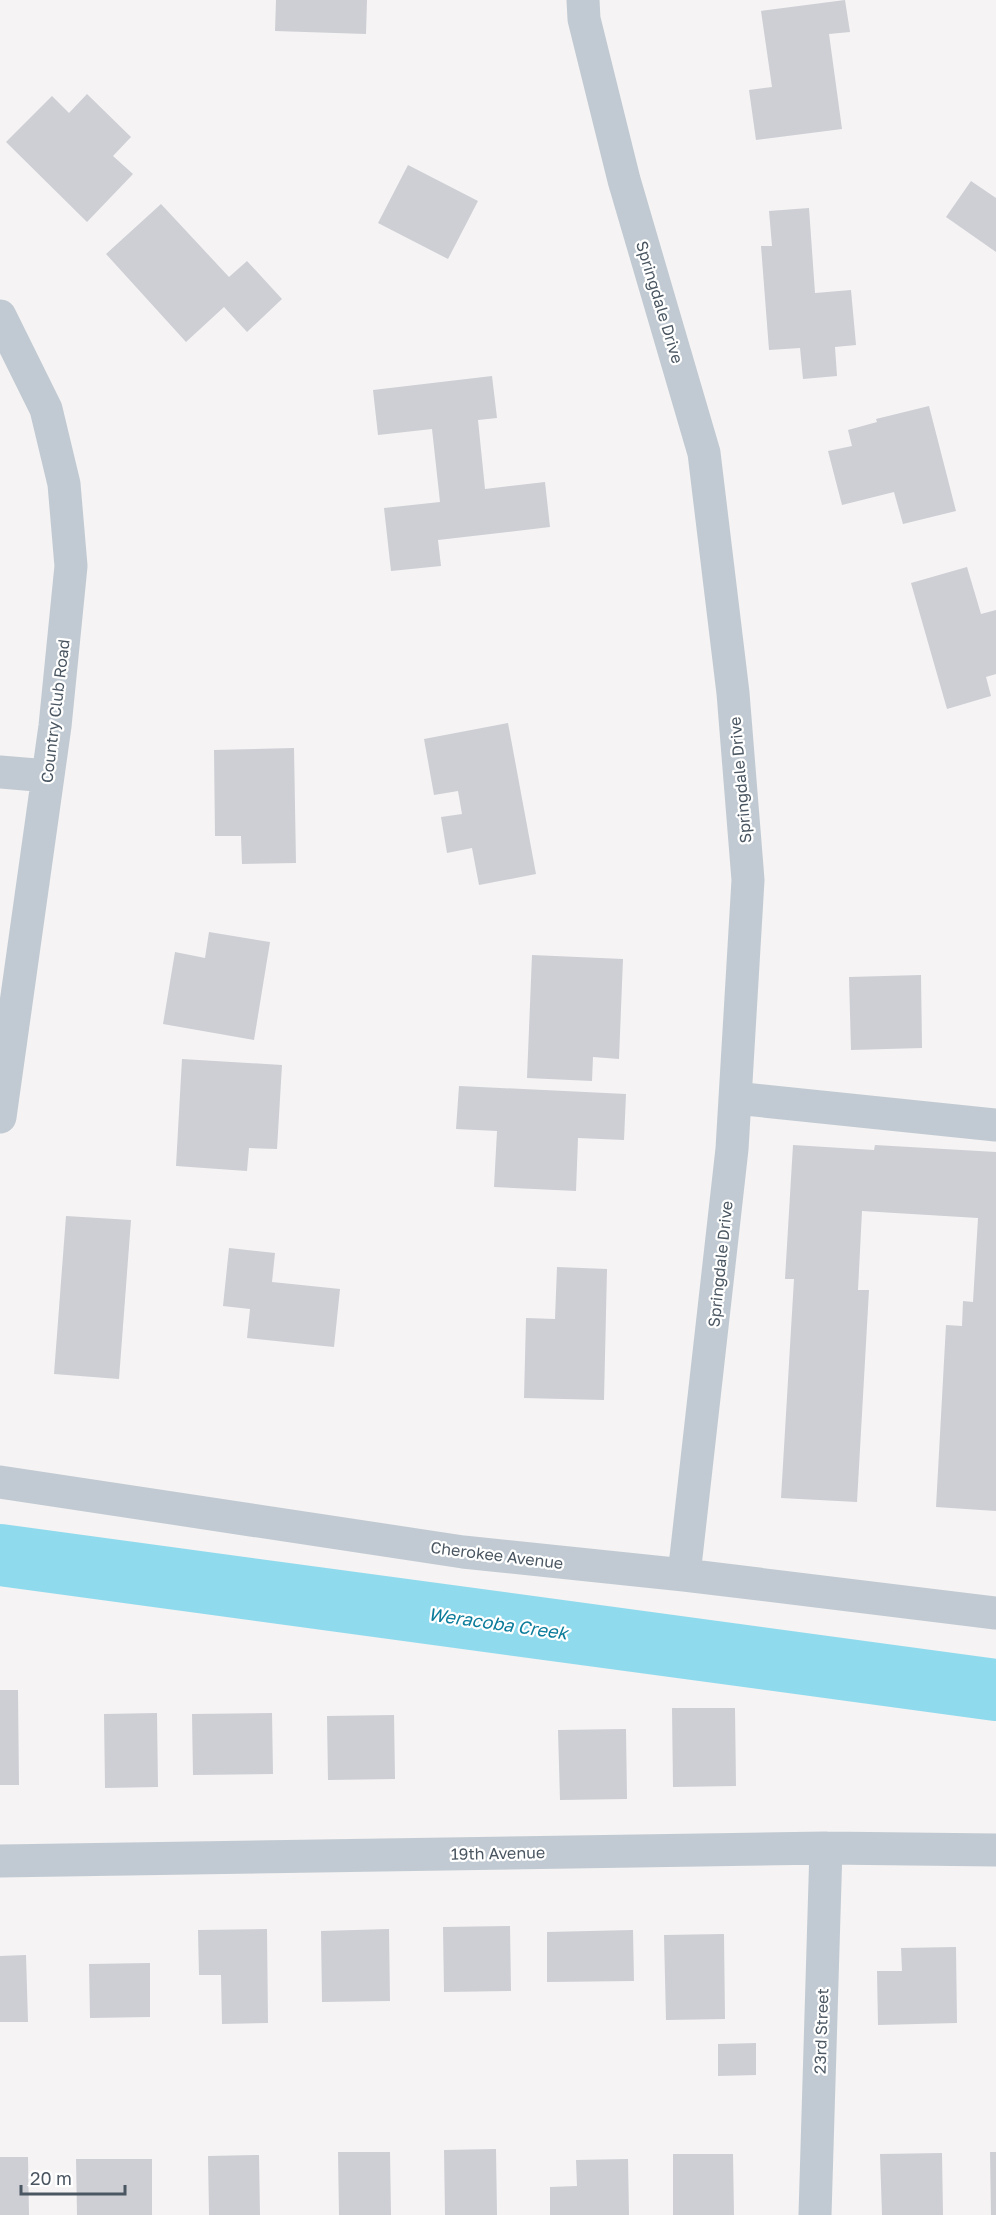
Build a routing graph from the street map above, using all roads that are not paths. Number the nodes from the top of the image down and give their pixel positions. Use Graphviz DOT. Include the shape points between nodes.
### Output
graph roads {
  1 [pos="583,0"];
  2 [pos="0,316"];
  3 [pos="0,772"];
  4 [pos="48,776"];
  5 [pos="735,1098"];
  6 [pos="0,1117"];
  7 [pos="996,1125"];
  8 [pos="0,1482"];
  9 [pos="684,1575"];
  10 [pos="996,1613"];
  11 [pos="826,1848"];
  12 [pos="996,1850"];
  13 [pos="0,1861"];
  14 [pos="815,2215"];
  1 -- 5 [label="street, Springdale Drive" via="584,19 624,180 704,453 733,693 748,880"];
  2 -- 4 [label="street, Country Club Road" via="46,409 64,484 71,566"];
  3 -- 4 [label="street"];
  4 -- 6 [label="street, Country Club Road"];
  5 -- 7 [label="street"];
  5 -- 9 [label="street, Springdale Drive" via="708,1385"];
  8 -- 9 [label="street, Cherokee Avenue" via="463,1552"];
  9 -- 10 [label="street, Cherokee Avenue"];
  11 -- 12 [label="street, 19th Avenue"];
  11 -- 13 [label="street, 19th Avenue"];
  11 -- 14 [label="street, 23rd Street"];
}
